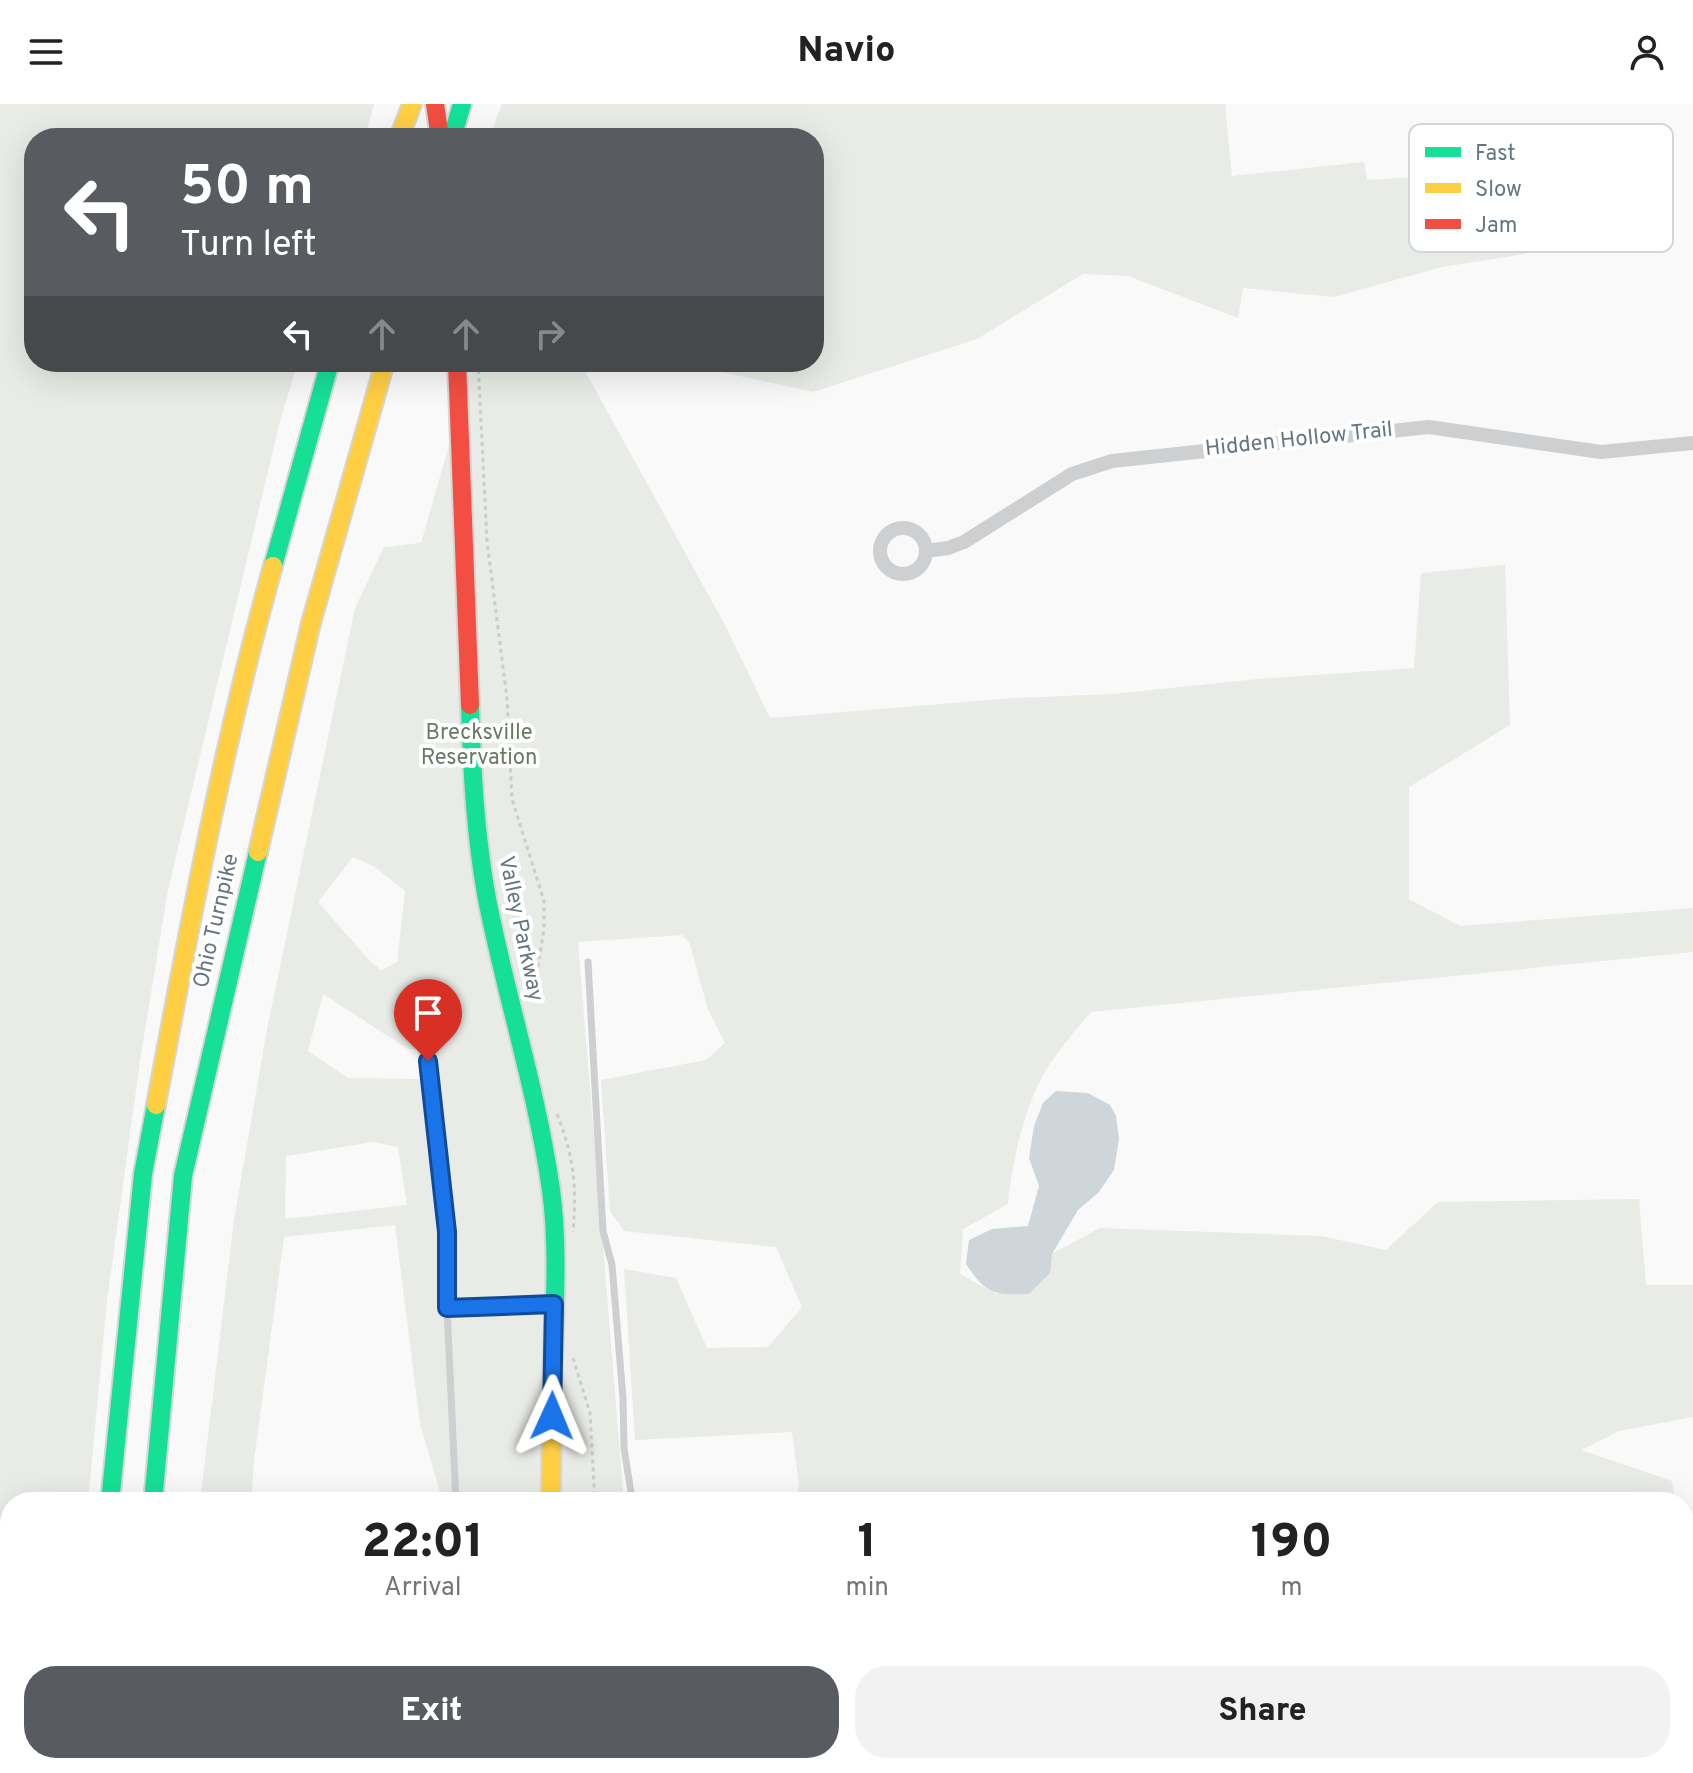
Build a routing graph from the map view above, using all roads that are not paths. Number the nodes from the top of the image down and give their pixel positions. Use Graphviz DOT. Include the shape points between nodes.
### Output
graph roads {
  1 [pos="412,104"];
  2 [pos="435,104"];
  3 [pos="462,104"];
  4 [pos="403,128"];
  5 [pos="439,128"];
  6 [pos="455,128"];
  7 [pos="327,372"];
  8 [pos="382,372"];
  9 [pos="457,372"];
  10 [pos="1693,443"];
  11 [pos="926,551"];
  12 [pos="588,962"];
  13 [pos="428,1061"];
  14 [pos="554,1304"];
  15 [pos="447,1308"];
  16 [pos="111,1492"];
  17 [pos="154,1492"];
  18 [pos="456,1492"];
  19 [pos="551,1492"];
  20 [pos="631,1492"];
  1 -- 4 [label="main road"];
  2 -- 5 [label="main road"];
  3 -- 6 [label="main road"];
  7 -- 16 [label="main road, Ohio Turnpike" via="254,633 202,864 143,1174"];
  8 -- 17 [label="main road, Ohio Turnpike" via="311,623 183,1176"];
  9 -- 14 [label="main road, Valley Parkway" via="478,845 551,1192"];
  10 -- 11 [label="street, Hidden Hollow Trail" via="1601,452 1420,427 1112,461 1072,474 964,542"];
  12 -- 20 [label="lane" via="602,1220 612,1265"];
  13 -- 15 [label="lane" via="447,1232"];
  14 -- 15 [label="lane"];
  14 -- 19 [label="main road, Valley Parkway"];
  15 -- 18 [label="lane"];
}
